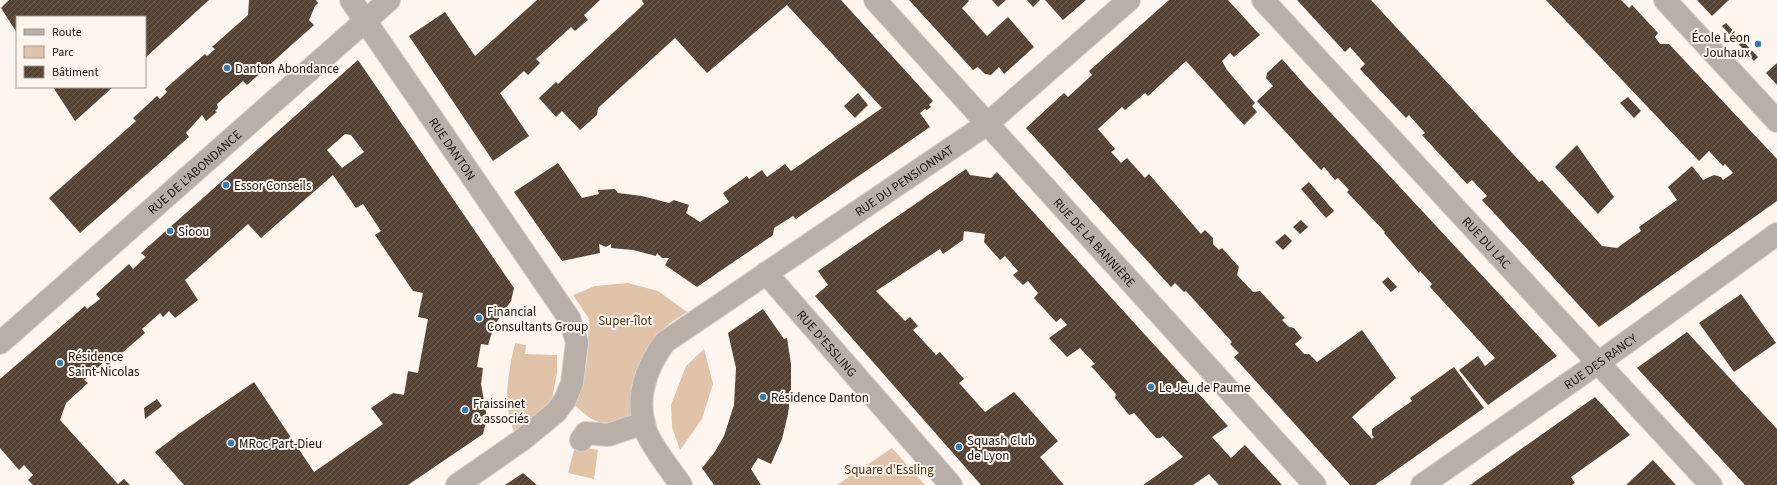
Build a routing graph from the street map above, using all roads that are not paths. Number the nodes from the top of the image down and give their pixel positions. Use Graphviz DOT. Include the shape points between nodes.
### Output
graph roads {
  1 [pos="351,0"];
  2 [pos="389,0"];
  3 [pos="875,0"];
  4 [pos="1129,0"];
  5 [pos="1263,0"];
  6 [pos="1665,0"];
  7 [pos="366,20"];
  8 [pos="1777,121"];
  9 [pos="987,124"];
  10 [pos="1777,234"];
  11 [pos="766,273"];
  12 [pos="0,343"];
  13 [pos="1598,363"];
  14 [pos="645,428"];
  15 [pos="581,440"];
  16 [pos="457,485"];
  17 [pos="681,485"];
  18 [pos="951,485"];
  19 [pos="1315,485"];
  20 [pos="1422,485"];
  21 [pos="1711,485"];
  1 -- 7 [label="street, RUE DANTON"];
  2 -- 7 [label="street, RUE DE L'ABONDANCE"];
  3 -- 9 [label="street, RUE DE LA BANNIÈRE"];
  4 -- 9 [label="street, RUE DU PENSIONNAT"];
  5 -- 13 [label="street, RUE DU LAC"];
  6 -- 8 [label="street"];
  7 -- 12 [label="street, RUE DE L'ABONDANCE"];
  7 -- 16 [label="street, RUE DANTON" via="569,318 577,342 572,383 565,400 556,412 522,440"];
  9 -- 11 [label="street, RUE DU PENSIONNAT"];
  9 -- 19 [label="street, RUE DE LA BANNIÈRE"];
  10 -- 13 [label="street, RUE DES RANCY"];
  11 -- 14 [label="street, RUE DU PENSIONNAT" via="665,342 655,356 642,390 641,413"];
  11 -- 18 [label="street, RUE D'ESSLING"];
  13 -- 20 [label="street, RUE DES RANCY"];
  13 -- 21 [label="street, RUE DU LAC"];
  14 -- 15 [label="street" via="608,435 586,433"];
  14 -- 17 [label="street"];
}
